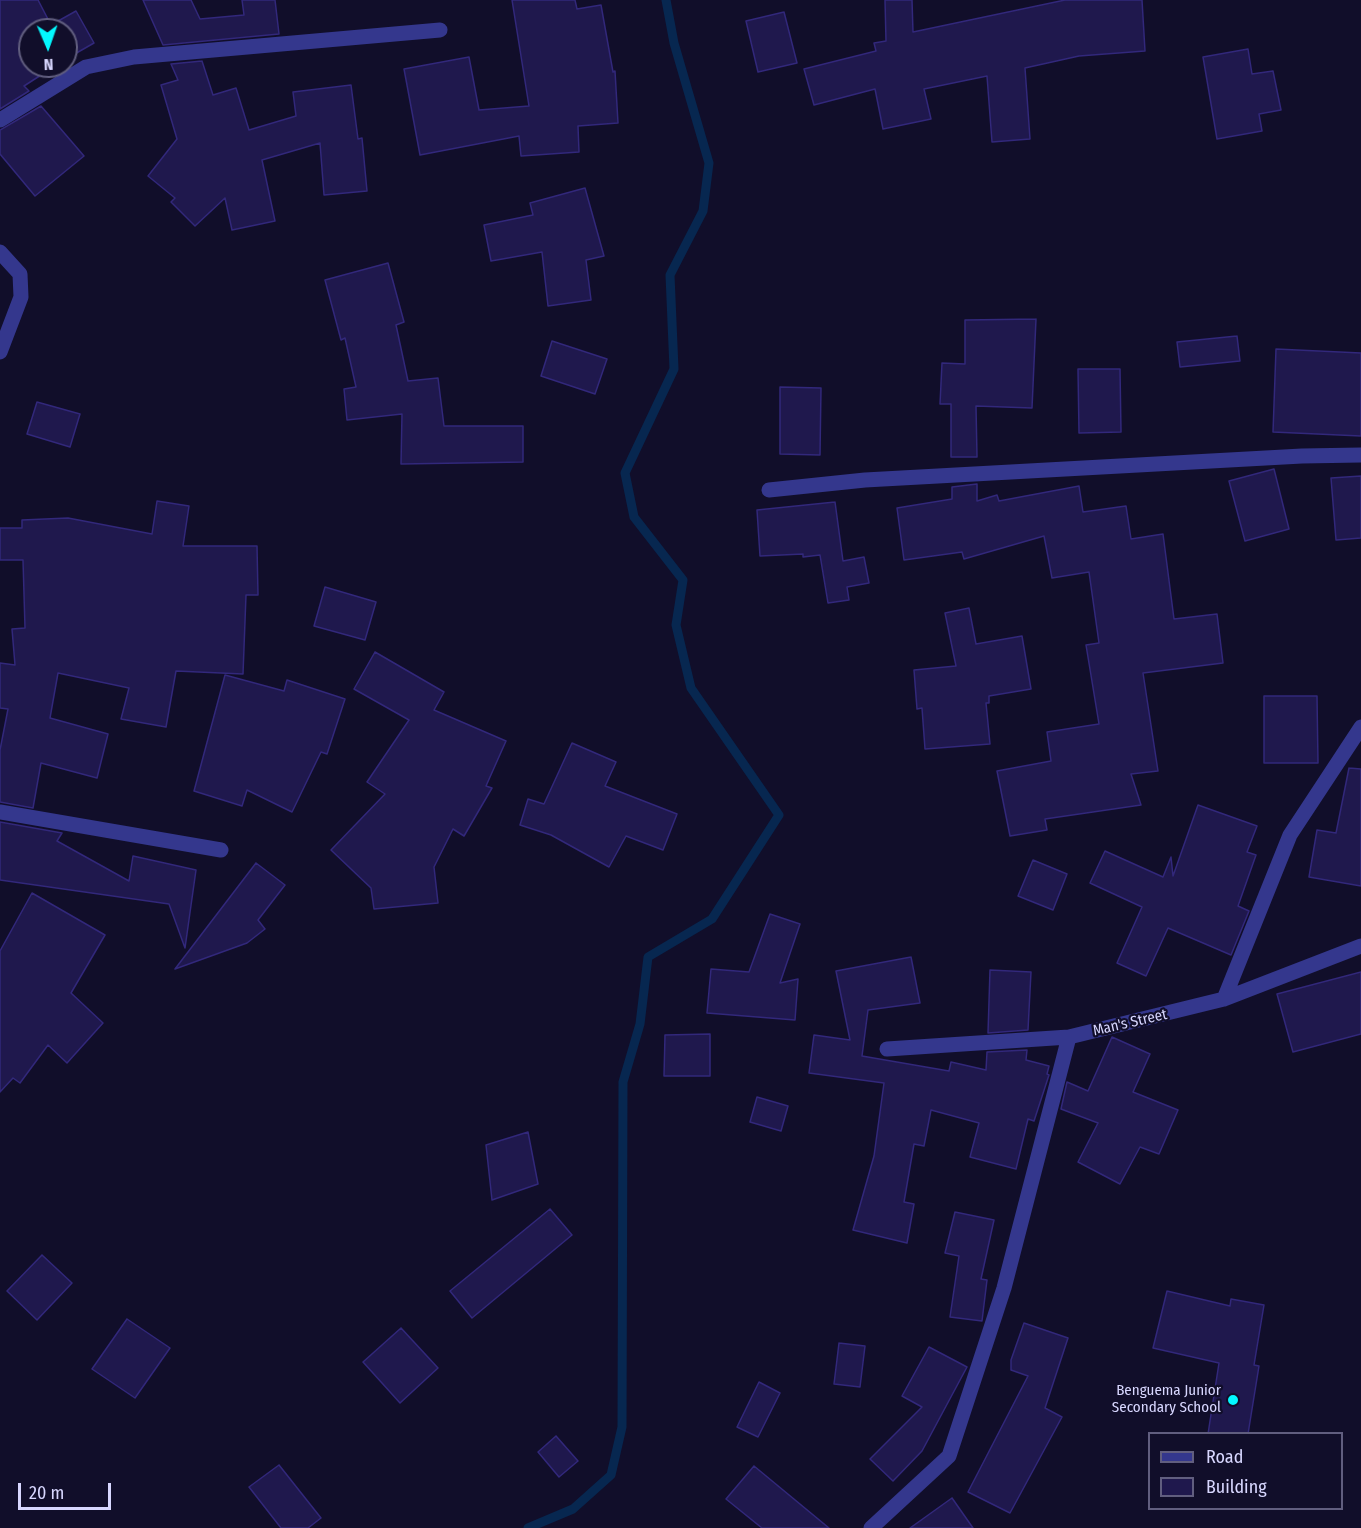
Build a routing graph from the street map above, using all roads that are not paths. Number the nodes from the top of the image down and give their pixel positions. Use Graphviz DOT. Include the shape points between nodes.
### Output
graph roads {
  1 [pos="440,30"];
  2 [pos="0,120"];
  3 [pos="0,252"];
  4 [pos="0,352"];
  5 [pos="1361,455"];
  6 [pos="770,490"];
  7 [pos="1361,727"];
  8 [pos="0,812"];
  9 [pos="221,850"];
  10 [pos="1361,946"];
  11 [pos="1224,999"];
  12 [pos="1069,1037"];
  13 [pos="887,1049"];
  14 [pos="871,1528"];
  1 -- 2 [label="street" via="134,57 86,67"];
  3 -- 4 [label="street" via="20,274 21,297"];
  5 -- 6 [label="street" via="877,479"];
  7 -- 11 [label="street" via="1290,835"];
  8 -- 9 [label="street"];
  10 -- 11 [label="street, Man's Street"];
  11 -- 12 [label="street, Man's Street"];
  12 -- 13 [label="street, Man's Street"];
  12 -- 14 [label="street" via="1004,1288 949,1456"];
}
